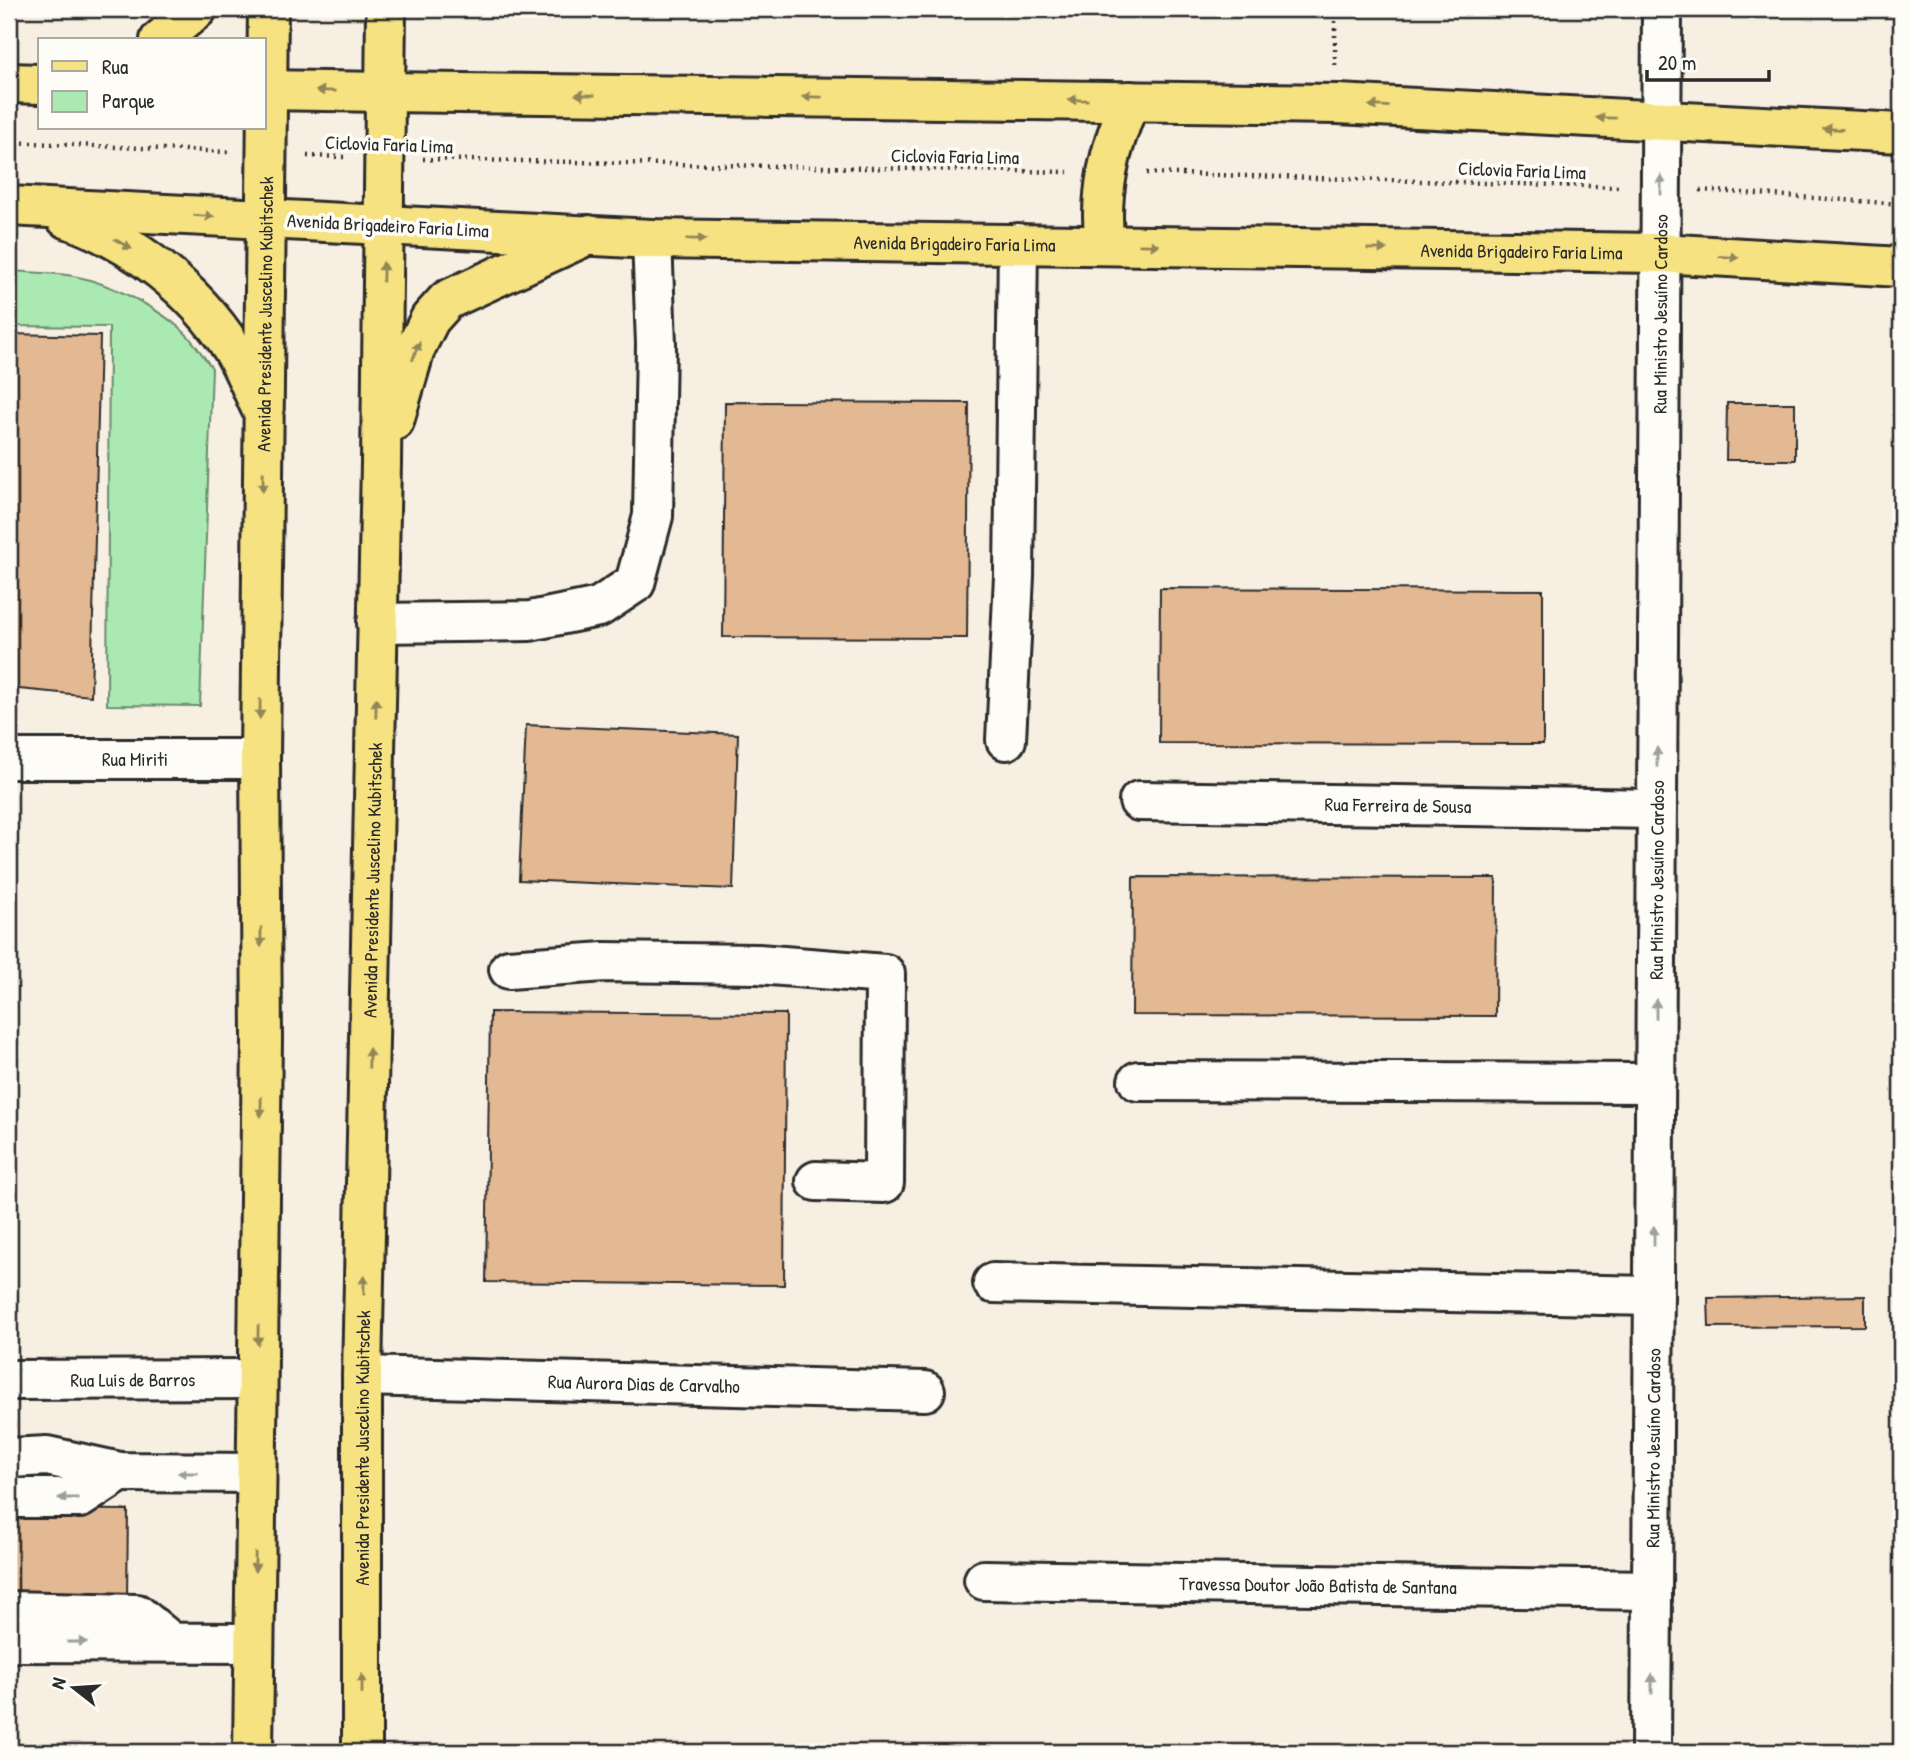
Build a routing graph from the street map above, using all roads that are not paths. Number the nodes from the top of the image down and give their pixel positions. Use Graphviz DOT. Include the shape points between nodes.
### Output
graph roads {
  1 [pos="197,9"];
  2 [pos="268,9"];
  3 [pos="386,9"];
  4 [pos="1662,9"];
  5 [pos="162,38"];
  6 [pos="266,63"];
  7 [pos="9,83"];
  8 [pos="38,84"];
  9 [pos="266,90"];
  10 [pos="385,92"];
  11 [pos="1130,101"];
  12 [pos="1661,119"];
  13 [pos="266,130"];
  14 [pos="1901,134"];
  15 [pos="23,207"];
  16 [pos="265,219"];
  17 [pos="383,225"];
  18 [pos="588,235"];
  19 [pos="652,239"];
  20 [pos="1018,243"];
  21 [pos="1105,245"];
  22 [pos="1660,253"];
  23 [pos="1901,267"];
  24 [pos="263,413"];
  25 [pos="381,463"];
  26 [pos="377,623"];
  27 [pos="1006,740"];
  28 [pos="9,758"];
  29 [pos="260,759"];
  30 [pos="1139,801"];
  31 [pos="1657,809"];
  32 [pos="509,969"];
  33 [pos="1138,1081"];
  34 [pos="1656,1083"];
  35 [pos="816,1181"];
  36 [pos="993,1283"];
  37 [pos="1654,1296"];
  38 [pos="362,1376"];
  39 [pos="257,1378"];
  40 [pos="9,1380"];
  41 [pos="925,1391"];
  42 [pos="9,1458"];
  43 [pos="120,1472"];
  44 [pos="256,1473"];
  45 [pos="9,1497"];
  46 [pos="984,1580"];
  47 [pos="1652,1590"];
  48 [pos="9,1611"];
  49 [pos="9,1642"];
  50 [pos="171,1643"];
  51 [pos="254,1643"];
  52 [pos="253,1752"];
  53 [pos="362,1752"];
  54 [pos="1651,1752"];
  1 -- 5 [label="main road"];
  2 -- 6 [label="main road, Avenida Presidente Juscelino Kubitschek"];
  3 -- 10 [label="main road, Avenida Presidente Juscelino Kubitschek"];
  4 -- 12 [label="street, Rua Ministro Jesuíno Cardoso"];
  7 -- 8 [label="main road"];
  10 -- 9 [label="main road, one-way"];
  11 -- 10 [label="main road, one-way"];
  10 -- 17 [label="main road, Avenida Presidente Juscelino Kubitschek"];
  12 -- 11 [label="main road, one-way" via="1338,104"];
  11 -- 21 [label="main road" via="1106,173"];
  14 -- 12 [label="main road, one-way"];
  22 -- 12 [label="street, Rua Ministro Jesuíno Cardoso, one-way"];
  13 -- 16 [label="main road, Avenida Presidente Juscelino Kubitschek"];
  15 -- 16 [label="main road, Avenida Brigadeiro Faria Lima, one-way"];
  15 -- 24 [label="main road, one-way" via="92,227 142,255 187,292 232,348"];
  16 -- 17 [label="main road, Avenida Brigadeiro Faria Lima"];
  16 -- 24 [label="main road, Avenida Presidente Juscelino Kubitschek"];
  17 -- 18 [label="main road, Avenida Brigadeiro Faria Lima"];
  25 -- 17 [label="main road, Avenida Presidente Juscelino Kubitschek, one-way"];
  18 -- 19 [label="main road, Avenida Brigadeiro Faria Lima"];
  25 -- 18 [label="main road, one-way" via="415,349 430,319 447,300"];
  19 -- 20 [label="main road, Avenida Brigadeiro Faria Lima, one-way"];
  19 -- 26 [label="street" via="656,344 653,516 635,583 599,607 530,621"];
  20 -- 21 [label="main road, Avenida Brigadeiro Faria Lima"];
  20 -- 27 [label="street" via="1014,576"];
  21 -- 22 [label="main road, Avenida Brigadeiro Faria Lima, one-way"];
  22 -- 23 [label="main road, Avenida Brigadeiro Faria Lima, one-way"];
  31 -- 22 [label="street, Rua Ministro Jesuíno Cardoso, one-way"];
  24 -- 29 [label="main road, Avenida Presidente Juscelino Kubitschek, one-way"];
  25 -- 26 [label="main road, Avenida Presidente Juscelino Kubitschek"];
  38 -- 26 [label="main road, Avenida Presidente Juscelino Kubitschek, one-way"];
  28 -- 29 [label="street, Rua Miriti"];
  29 -- 39 [label="main road, Avenida Presidente Juscelino Kubitschek, one-way"];
  30 -- 31 [label="street, Rua Ferreira de Sousa"];
  34 -- 31 [label="street, Rua Ministro Jesuíno Cardoso, one-way"];
  32 -- 35 [label="street" via="604,962 758,964 885,974 884,1183"];
  33 -- 34 [label="street"];
  37 -- 34 [label="street, Rua Ministro Jesuíno Cardoso, one-way"];
  36 -- 37 [label="street"];
  37 -- 47 [label="street, Rua Ministro Jesuíno Cardoso"];
  38 -- 41 [label="street, Rua Aurora Dias de Carvalho"];
  53 -- 38 [label="main road, Avenida Presidente Juscelino Kubitschek, one-way"];
  39 -- 40 [label="street, Rua Luis de Barros"];
  39 -- 44 [label="main road, Avenida Presidente Juscelino Kubitschek"];
  42 -- 43 [label="street" via="47,1456"];
  44 -- 43 [label="street, one-way"];
  43 -- 45 [label="street, one-way" via="80,1498"];
  44 -- 51 [label="main road, Avenida Presidente Juscelino Kubitschek, one-way"];
  46 -- 47 [label="street, Travessa Doutor João Batista de Santana"];
  54 -- 47 [label="street, Rua Ministro Jesuíno Cardoso, one-way"];
  48 -- 50 [label="street" via="137,1614"];
  49 -- 50 [label="street, one-way"];
  50 -- 51 [label="street"];
  51 -- 52 [label="main road, Avenida Presidente Juscelino Kubitschek"];
}
